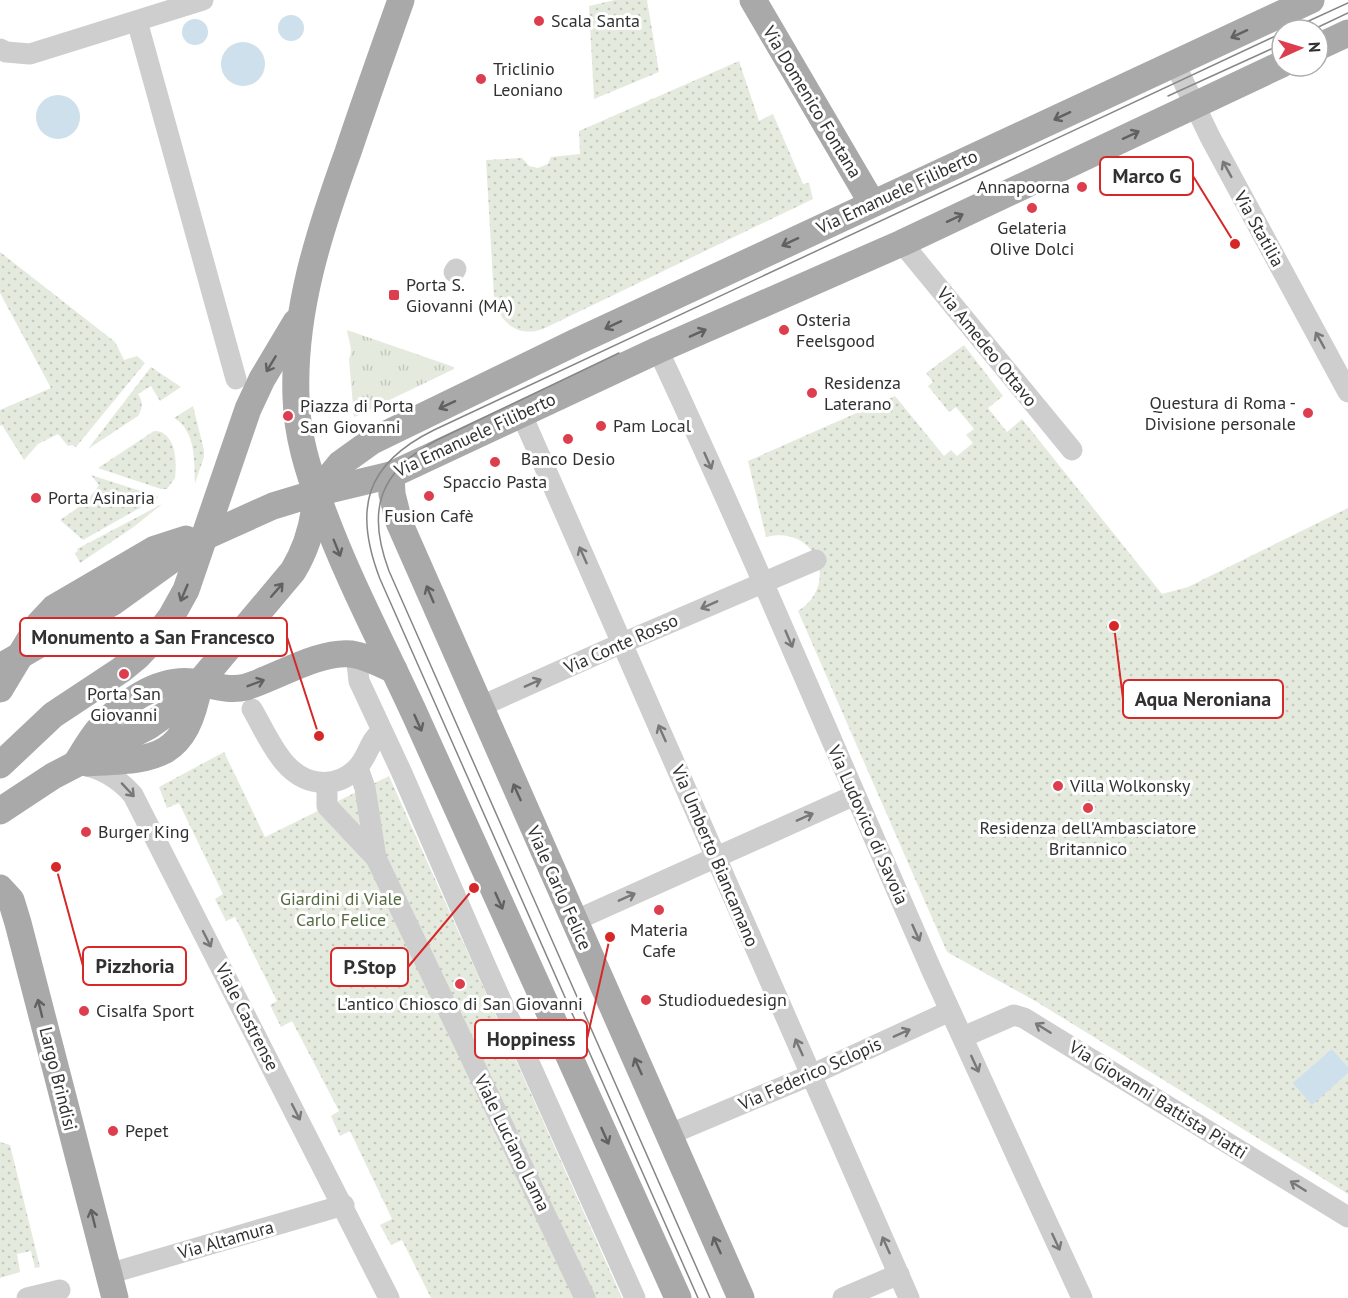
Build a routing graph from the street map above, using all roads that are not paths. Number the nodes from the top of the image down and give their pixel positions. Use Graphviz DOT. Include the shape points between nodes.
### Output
graph roads {
  1 [pos="203,0"];
  2 [pos="401,0"];
  3 [pos="753,0"];
  4 [pos="1311,0"];
  5 [pos="137,21"];
  6 [pos="1348,33"];
  7 [pos="1330,41"];
  8 [pos="0,49"];
  9 [pos="1175,64"];
  10 [pos="1270,70"];
  11 [pos="1194,106"];
  12 [pos="872,203"];
  13 [pos="902,243"];
  14 [pos="301,314"];
  15 [pos="658,350"];
  16 [pos="236,378"];
  17 [pos="1348,392"];
  18 [pos="521,413"];
  19 [pos="1072,450"];
  20 [pos="391,475"];
  21 [pos="316,493"];
  22 [pos="202,538"];
  23 [pos="816,560"];
  24 [pos="763,581"];
  25 [pos="623,643"];
  26 [pos="11,660"];
  27 [pos="357,663"];
  28 [pos="394,670"];
  29 [pos="199,683"];
  30 [pos="0,689"];
  31 [pos="479,707"];
  32 [pos="252,709"];
  33 [pos="382,731"];
  34 [pos="77,764"];
  35 [pos="0,765"];
  36 [pos="358,768"];
  37 [pos="327,783"];
  38 [pos="855,795"];
  39 [pos="0,811"];
  40 [pos="376,858"];
  41 [pos="716,858"];
  42 [pos="0,888"];
  43 [pos="574,921"];
  44 [pos="950,1011"];
  45 [pos="963,1037"];
  46 [pos="811,1075"];
  47 [pos="668,1136"];
  48 [pos="344,1205"];
  49 [pos="1348,1217"];
  50 [pos="899,1274"];
  51 [pos="111,1286"];
  52 [pos="60,1290"];
  53 [pos="27,1298"];
  54 [pos="389,1298"];
  55 [pos="585,1298"];
  56 [pos="635,1298"];
  57 [pos="678,1298"];
  58 [pos="741,1298"];
  59 [pos="843,1298"];
  60 [pos="909,1298"];
  61 [pos="1082,1298"];
  1 -- 5 [label="street"];
  2 -- 14 [label="main road" via="319,235"];
  3 -- 12 [label="main road, Via Domenico Fontana"];
  4 -- 9 [label="main road, Via Emanuele Filiberto, one-way"];
  5 -- 8 [label="street" via="30,54"];
  5 -- 16 [label="street"];
  6 -- 7 [label="main road"];
  9 -- 11 [label="street, Via Statilia"];
  9 -- 12 [label="main road, Via Emanuele Filiberto, one-way"];
  10 -- 11 [label="main road, Via Emanuele Filiberto"];
  13 -- 11 [label="main road, Via Emanuele Filiberto, one-way"];
  17 -- 11 [label="street, Via Statilia, one-way"];
  12 -- 21 [label="main road, Via Emanuele Filiberto, one-way" via="372,441 340,464"];
  15 -- 13 [label="main road, Via Emanuele Filiberto, one-way"];
  13 -- 19 [label="street, Via Amedeo Ottavo"];
  14 -- 21 [label="main road" via="297,412 303,452"];
  14 -- 22 [label="main road, one-way" via="252,398"];
  15 -- 18 [label="main road, Via Emanuele Filiberto"];
  15 -- 24 [label="street, Via Ludovico di Savoia, one-way"];
  18 -- 20 [label="main road, Via Emanuele Filiberto"];
  25 -- 18 [label="street, Via Umberto Biancamano, one-way"];
  20 -- 21 [label="main road, Via Emanuele Filiberto"];
  31 -- 20 [label="main road, Viale Carlo Felice, one-way" via="399,522"];
  21 -- 22 [label="main road" via="273,506"];
  21 -- 28 [label="main road, one-way" via="339,553"];
  29 -- 21 [label="main road, one-way" via="296,565 311,530"];
  22 -- 26 [label="main road" via="113,602"];
  22 -- 26 [label="main road" via="155,549 60,604"];
  22 -- 35 [label="main road, one-way" via="182,599 154,639 130,663 53,715"];
  23 -- 24 [label="street, Via Conte Rosso"];
  24 -- 25 [label="street, Via Conte Rosso, one-way"];
  24 -- 38 [label="street, Via Ludovico di Savoia, one-way"];
  31 -- 25 [label="street, Via Conte Rosso, one-way"];
  41 -- 25 [label="street, Via Umberto Biancamano, one-way"];
  26 -- 30 [label="main road"];
  27 -- 33 [label="street" via="359,681"];
  29 -- 28 [label="main road, one-way" via="240,688 337,655 361,657"];
  28 -- 57 [label="main road, one-way"];
  29 -- 34 [label="main road" via="176,707 148,726"];
  29 -- 34 [label="main road" via="178,682 159,687 123,706 99,729"];
  29 -- 34 [label="main road" via="187,725 163,752 136,761"];
  43 -- 31 [label="main road, Viale Carlo Felice, one-way"];
  32 -- 37 [label="street" via="280,758 296,775"];
  33 -- 36 [label="street" via="375,736"];
  33 -- 56 [label="street"];
  34 -- 39 [label="main road"];
  34 -- 48 [label="street, Viale Castrense, one-way" via="106,773 133,795"];
  36 -- 37 [label="street"];
  36 -- 40 [label="street, Viale Luciano Lama"];
  37 -- 40 [label="street" via="327,806"];
  41 -- 38 [label="street, one-way"];
  38 -- 44 [label="street, Via Ludovico di Savoia, one-way"];
  40 -- 55 [label="street, Viale Luciano Lama"];
  43 -- 41 [label="street, one-way"];
  46 -- 41 [label="street, Via Umberto Biancamano, one-way"];
  51 -- 42 [label="main road, Largo Brindisi, one-way" via="18,923 11,900"];
  47 -- 43 [label="main road, Viale Carlo Felice, one-way"];
  44 -- 45 [label="street, Via Ludovico di Savoia"];
  46 -- 44 [label="street, Via Federico Sclopis, one-way"];
  49 -- 45 [label="street, Via Giovanni Battista Piatti, one-way" via="1024,1018 1014,1016"];
  45 -- 61 [label="street, Via Ludovico di Savoia, one-way"];
  46 -- 47 [label="street, Via Federico Sclopis"];
  50 -- 46 [label="street, Via Umberto Biancamano, one-way"];
  58 -- 47 [label="main road, Viale Carlo Felice, one-way"];
  48 -- 51 [label="street, Via Altamura"];
  48 -- 54 [label="street, Viale Castrense"];
  50 -- 59 [label="street"];
  50 -- 60 [label="street, Via Umberto Biancamano"];
  52 -- 53 [label="street"];
}
